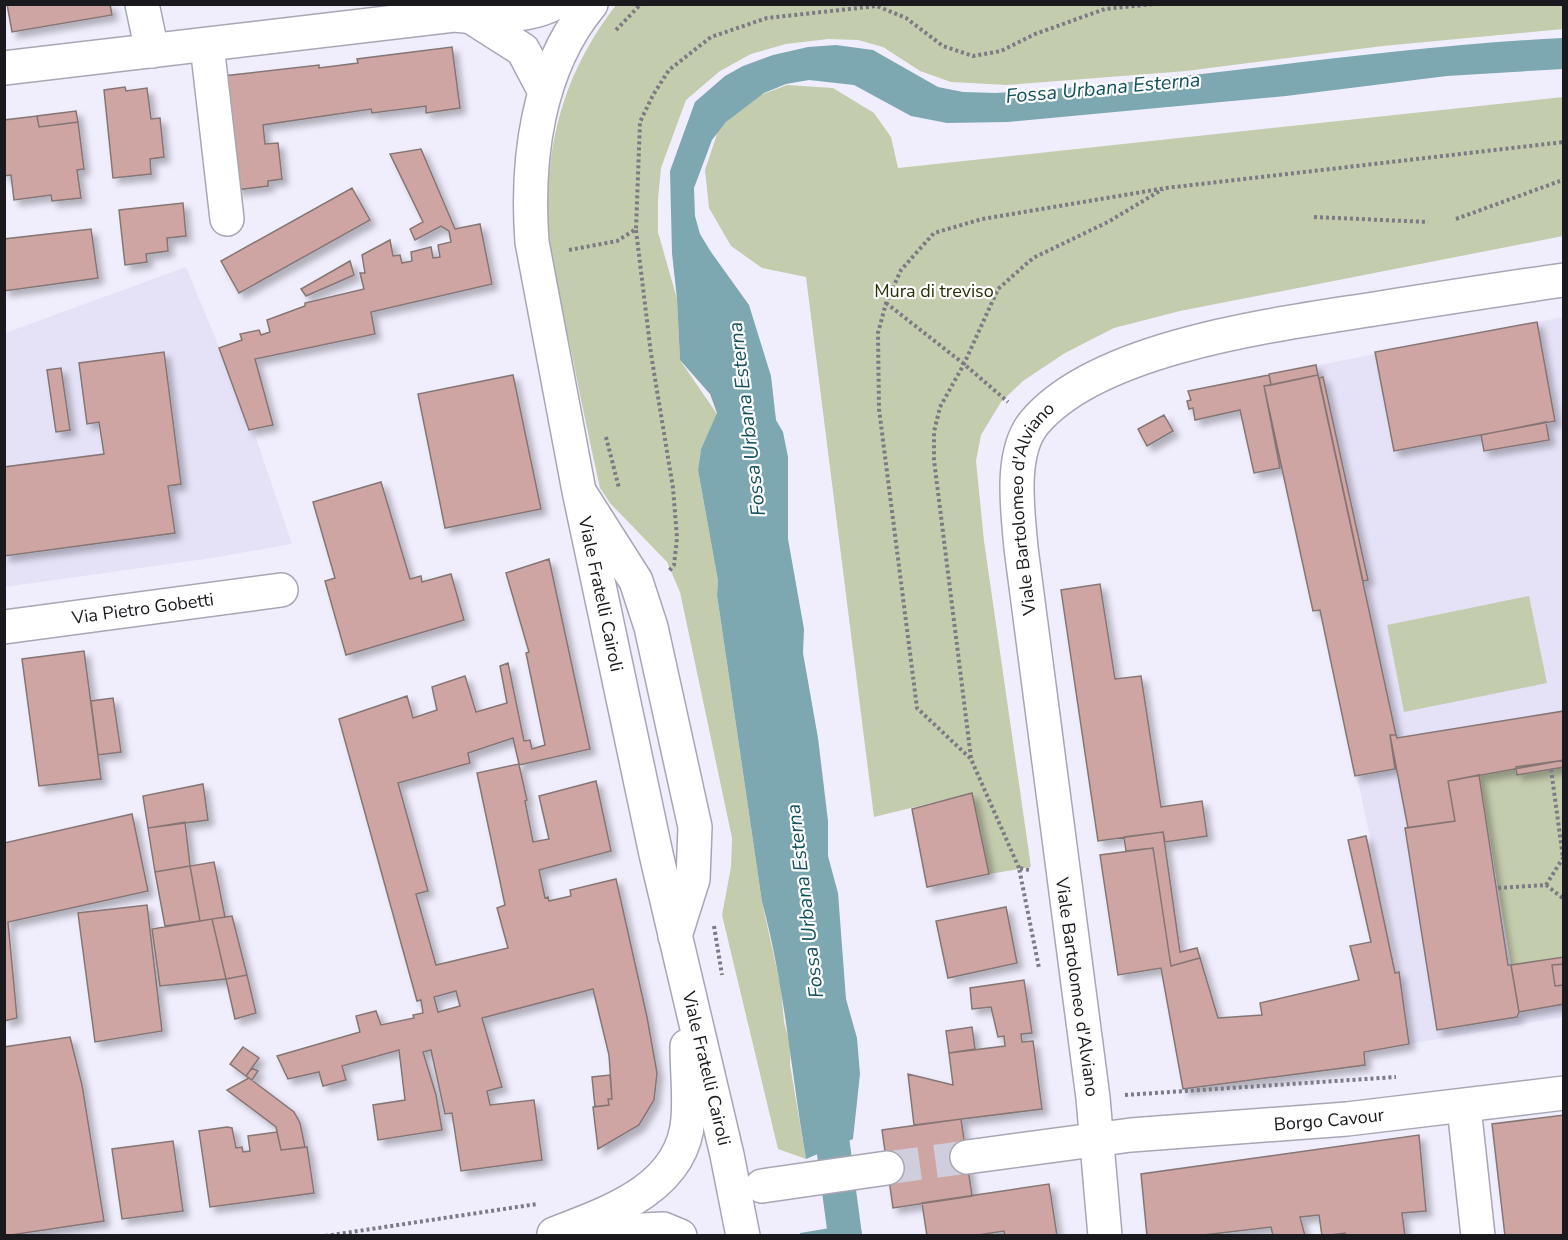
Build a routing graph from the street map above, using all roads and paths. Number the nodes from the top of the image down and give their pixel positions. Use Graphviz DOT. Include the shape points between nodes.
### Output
graph roads {
  1 [pos="142,4"];
  2 [pos="553,4"];
  3 [pos="591,4"];
  4 [pos="1154,4"];
  5 [pos="1139,5"];
  6 [pos="473,18"];
  7 [pos="207,45"];
  8 [pos="152,51"];
  9 [pos="4,68"];
  10 [pos="545,92"];
  11 [pos="1560,181"];
  12 [pos="1166,188"];
  13 [pos="1314,217"];
  14 [pos="227,219"];
  15 [pos="1456,219"];
  16 [pos="1428,222"];
  17 [pos="636,229"];
  18 [pos="569,250"];
  19 [pos="1563,280"];
  20 [pos="885,303"];
  21 [pos="964,364"];
  22 [pos="1034,424"];
  23 [pos="579,491"];
  24 [pos="666,574"];
  25 [pos="281,590"];
  26 [pos="4,627"];
  27 [pos="971,759"];
  28 [pos="1551,769"];
  29 [pos="1563,858"];
  30 [pos="1546,885"];
  31 [pos="1498,888"];
  32 [pos="1563,899"];
  33 [pos="675,936"];
  34 [pos="686,984"];
  35 [pos="1402,1076"];
  36 [pos="1563,1093"];
  37 [pos="1092,1098"];
  38 [pos="1464,1107"];
  39 [pos="1095,1141"];
  40 [pos="967,1157"];
  41 [pos="887,1168"];
  42 [pos="749,1189"];
  43 [pos="548,1202"];
  44 [pos="550,1235"];
  45 [pos="325,1236"];
  46 [pos="680,1236"];
  47 [pos="743,1236"];
  48 [pos="1105,1236"];
  49 [pos="1478,1236"];
  1 -- 8 [label="street"];
  2 -- 6 [label="street" via="544,9"];
  3 -- 10 [label="street, Viale Fratelli Cairoli" via="566,37"];
  4 -- 5 [label="path"];
  5 -- 17 [label="path" via="1105,9 1035,34 1001,51 973,56 943,46 906,18 877,6 767,18 711,37 669,70 640,122"];
  6 -- 7 [label="street" via="454,15"];
  6 -- 10 [label="street" via="523,50"];
  7 -- 8 [label="street"];
  7 -- 14 [label="street"];
  8 -- 9 [label="street"];
  10 -- 23 [label="street, Viale Fratelli Cairoli" via="529,202 532,242"];
  11 -- 15 [label="path"];
  12 -- 21 [label="path" via="1034,258 998,289"];
  13 -- 16 [label="path"];
  17 -- 18 [label="path" via="617,241"];
  17 -- 24 [label="path" via="673,488 677,538 674,565"];
  19 -- 22 [label="street, Viale Bartolomeo d'Alviano" via="1256,328 1180,346 1111,370 1070,391"];
  20 -- 21 [label="path"];
  21 -- 22 [label="path"];
  21 -- 27 [label="path" via="940,407 934,432 934,460"];
  22 -- 37 [label="street, Viale Bartolomeo d'Alviano" via="1023,448 1016,486 1021,548"];
  23 -- 33 [label="street, Viale Fratelli Cairoli"];
  23 -- 33 [label="street" via="636,581 651,627 693,816 693,879"];
  25 -- 26 [label="street, Via Pietro Gobetti"];
  28 -- 29 [label="path"];
  29 -- 30 [label="path"];
  30 -- 31 [label="path"];
  30 -- 32 [label="path"];
  33 -- 34 [label="street, Viale Fratelli Cairoli"];
  34 -- 42 [label="street, Viale Fratelli Cairoli"];
  34 -- 44 [label="street" via="688,1120 683,1144 670,1167 640,1197"];
  35 -- 37 [label="path"];
  36 -- 38 [label="street, Borgo Cavour"];
  37 -- 39 [label="street, Viale Bartolomeo d'Alviano"];
  38 -- 39 [label="street, Borgo Cavour"];
  38 -- 49 [label="street"];
  39 -- 40 [label="street, Borgo Cavour"];
  39 -- 48 [label="street, Viale Bartolomeo d'Alviano"];
  41 -- 42 [label="street"];
  42 -- 47 [label="street, Viale Fratelli Cairoli"];
  43 -- 45 [label="path"];
  44 -- 46 [label="street" via="663,1230"];
}
